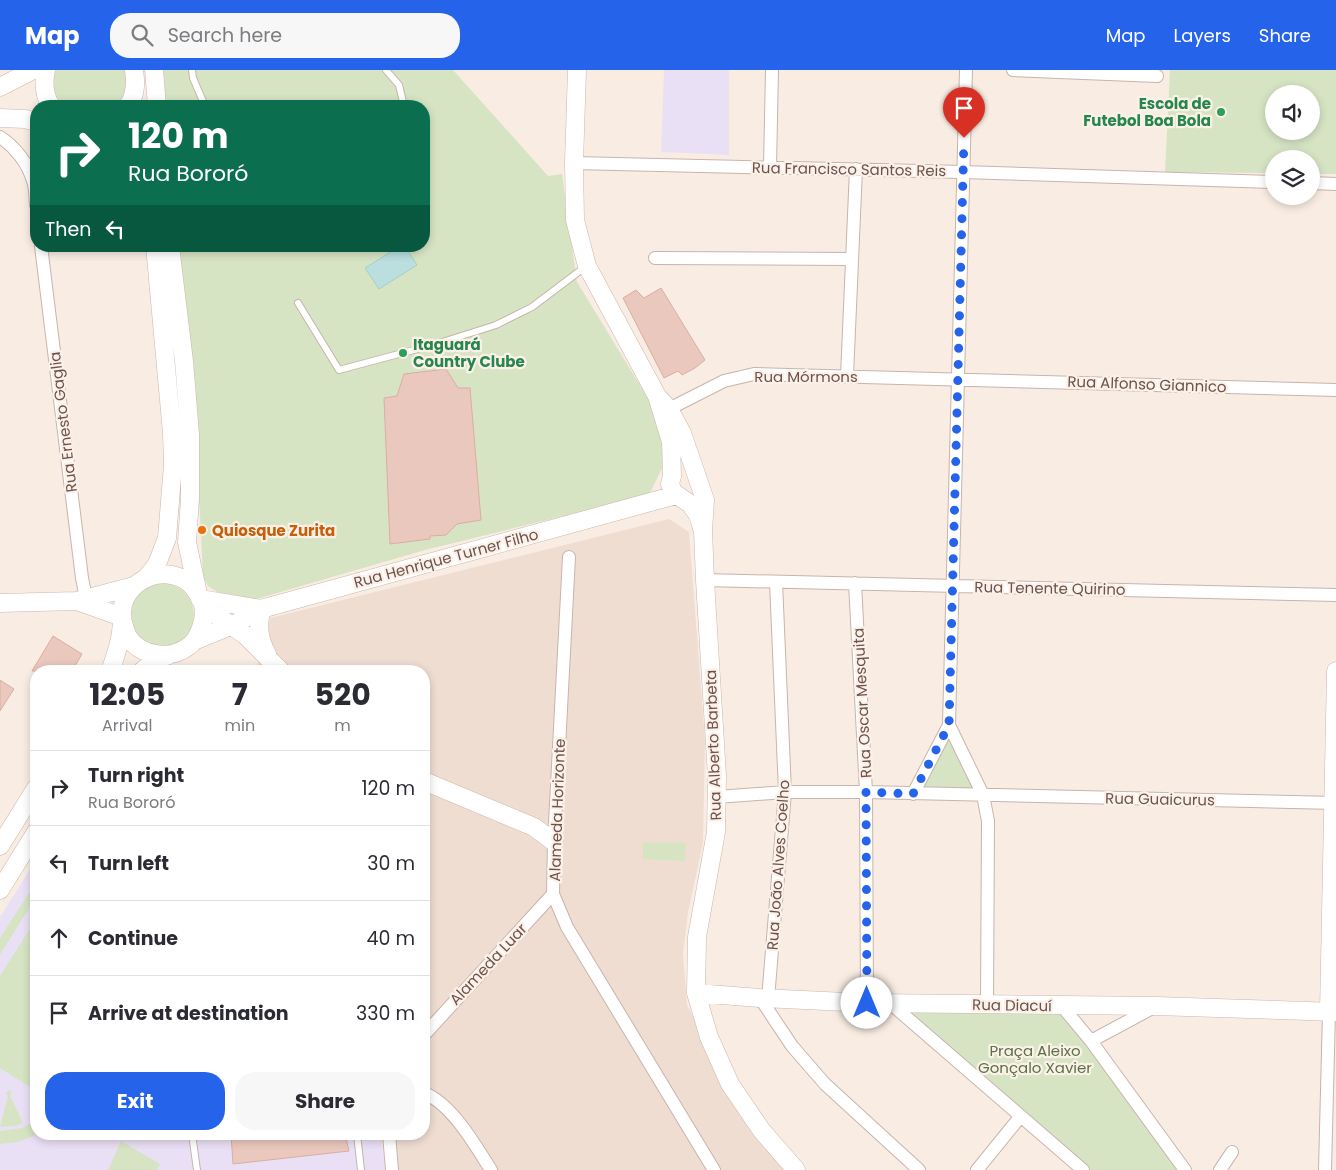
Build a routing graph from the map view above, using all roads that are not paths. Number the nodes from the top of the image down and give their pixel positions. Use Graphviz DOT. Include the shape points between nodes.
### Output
graph roads {
  1 [pos="32,70"];
  2 [pos="46,70"];
  3 [pos="134,70"];
  4 [pos="192,70"];
  5 [pos="386,70"];
  6 [pos="577,70"];
  7 [pos="772,70"];
  8 [pos="966,70"];
  9 [pos="1014,70"];
  10 [pos="154,71"];
  11 [pos="1157,76"];
  12 [pos="0,87"];
  13 [pos="48,100"];
  14 [pos="132,100"];
  15 [pos="156,100"];
  16 [pos="202,100"];
  17 [pos="403,100"];
  18 [pos="0,118"];
  19 [pos="30,120"];
  20 [pos="0,137"];
  21 [pos="574,163"];
  22 [pos="770,167"];
  23 [pos="856,169"];
  24 [pos="30,171"];
  25 [pos="964,172"];
  26 [pos="1265,182"];
  27 [pos="1320,183"];
  28 [pos="1336,184"];
  29 [pos="42,252"];
  30 [pos="156,252"];
  31 [pos="171,252"];
  32 [pos="655,258"];
  33 [pos="852,259"];
  34 [pos="587,266"];
  35 [pos="298,303"];
  36 [pos="847,376"];
  37 [pos="958,379"];
  38 [pos="1336,390"];
  39 [pos="662,406"];
  40 [pos="672,477"];
  41 [pos="697,478"];
  42 [pos="677,495"];
  43 [pos="632,506"];
  44 [pos="703,531"];
  45 [pos="569,557"];
  46 [pos="705,580"];
  47 [pos="140,581"];
  48 [pos="776,582"];
  49 [pos="856,584"];
  50 [pos="952,586"];
  51 [pos="1336,595"];
  52 [pos="81,600"];
  53 [pos="201,600"];
  54 [pos="0,603"];
  55 [pos="261,609"];
  56 [pos="123,620"];
  57 [pos="233,625"];
  58 [pos="202,637"];
  59 [pos="172,654"];
  60 [pos="112,665"];
  61 [pos="149,665"];
  62 [pos="275,665"];
  63 [pos="1336,671"];
  64 [pos="949,725"];
  65 [pos="430,783"];
  66 [pos="785,792"];
  67 [pos="866,792"];
  68 [pos="913,794"];
  69 [pos="983,795"];
  70 [pos="717,797"];
  71 [pos="30,798"];
  72 [pos="1335,802"];
  73 [pos="30,842"];
  74 [pos="554,842"];
  75 [pos="0,846"];
  76 [pos="0,890"];
  77 [pos="553,894"];
  78 [pos="696,993"];
  79 [pos="764,998"];
  80 [pos="867,1003"];
  81 [pos="890,1003"];
  82 [pos="987,1004"];
  83 [pos="1061,1006"];
  84 [pos="1156,1006"];
  85 [pos="1332,1012"];
  86 [pos="430,1028"];
  87 [pos="1091,1041"];
  88 [pos="430,1096"];
  89 [pos="1020,1117"];
  90 [pos="193,1140"];
  91 [pos="358,1140"];
  92 [pos="389,1140"];
  93 [pos="1232,1152"];
  94 [pos="197,1170"];
  95 [pos="361,1170"];
  96 [pos="392,1170"];
  97 [pos="491,1170"];
  98 [pos="714,1170"];
  99 [pos="796,1170"];
  100 [pos="919,1170"];
  101 [pos="977,1170"];
  102 [pos="1083,1170"];
  103 [pos="1185,1170"];
  104 [pos="1220,1170"];
  105 [pos="1325,1170"];
  1 -- 12 [label="main road"];
  2 -- 13 [label="main road" via="44,80"];
  3 -- 14 [label="main road" via="136,87"];
  4 -- 16 [label="lane"];
  5 -- 17 [label="lane" via="399,85"];
  6 -- 21 [label="main road"];
  7 -- 22 [label="street"];
  8 -- 25 [label="street"];
  9 -- 11 [label="street"];
  10 -- 15 [label="main road"];
  18 -- 19 [label="main road"];
  20 -- 24 [label="street" via="13,146"];
  21 -- 22 [label="street, Rua Francisco Santos Reis"];
  21 -- 34 [label="main road" via="575,220"];
  22 -- 23 [label="street, Rua Francisco Santos Reis"];
  23 -- 25 [label="street, Rua Francisco Santos Reis"];
  23 -- 33 [label="street"];
  25 -- 26 [label="street, Rua Francisco Santos Reis"];
  25 -- 37 [label="street"];
  27 -- 28 [label="street"];
  29 -- 52 [label="street, Rua Ernesto Gaglia" via="82,578"];
  30 -- 47 [label="main road" via="173,465 167,538 157,564"];
  31 -- 53 [label="main road" via="190,434 187,542"];
  32 -- 33 [label="street"];
  33 -- 36 [label="street"];
  34 -- 35 [label="lane" via="532,307 496,325 339,370"];
  34 -- 39 [label="main road"];
  36 -- 37 [label="street, Rua Mórmons"];
  36 -- 39 [label="street, Rua Mórmons" via="754,374 724,381"];
  37 -- 38 [label="street, Rua Alfonso Giannico"];
  37 -- 50 [label="street"];
  39 -- 40 [label="main road" via="671,442"];
  39 -- 41 [label="main road, Rua Alberto Barbeta" via="682,433"];
  40 -- 41 [label="main road" via="678,470 686,469"];
  40 -- 42 [label="main road" via="670,484"];
  40 -- 43 [label="main road"];
  41 -- 42 [label="main road" via="696,492 688,497"];
  41 -- 44 [label="main road, Rua Alberto Barbeta" via="705,500"];
  42 -- 43 [label="main road"];
  42 -- 44 [label="main road" via="698,515"];
  43 -- 55 [label="main road, Rua Henrique Turner Filho"];
  44 -- 46 [label="main road, Rua Alberto Barbeta"];
  45 -- 74 [label="street, Alameda Horizonte"];
  46 -- 48 [label="street, Rua Tenente Quirino"];
  46 -- 70 [label="main road, Rua Alberto Barbeta"];
  47 -- 52 [label="main road"];
  47 -- 53 [label="main road" via="161,574 173,575 188,582"];
  47 -- 56 [label="main road" via="125,600"];
  48 -- 49 [label="street, Rua Tenente Quirino"];
  48 -- 66 [label="street, Rua João Alves Coelho"];
  49 -- 50 [label="street, Rua Tenente Quirino"];
  49 -- 67 [label="street, Rua Oscar Mesquita"];
  50 -- 51 [label="street, Rua Tenente Quirino"];
  50 -- 64 [label="street"];
  52 -- 54 [label="main road"];
  52 -- 56 [label="main road"];
  53 -- 55 [label="main road, Rua Henrique Turner Filho"];
  53 -- 57 [label="main road"];
  53 -- 58 [label="main road"];
  55 -- 57 [label="main road, Rua Henrique Turner Filho"];
  55 -- 62 [label="main road" via="260,642"];
  56 -- 59 [label="main road" via="128,637 142,650"];
  56 -- 60 [label="main road"];
  57 -- 58 [label="main road, Rua Henrique Turner Filho"];
  57 -- 62 [label="main road"];
  58 -- 59 [label="main road"];
  58 -- 62 [label="main road" via="224,638"];
  59 -- 61 [label="main road"];
  63 -- 72 [label="main road"];
  64 -- 68 [label="street"];
  64 -- 69 [label="street"];
  65 -- 74 [label="main road" via="534,826"];
  66 -- 67 [label="street, Rua Guaicurus"];
  66 -- 70 [label="street, Rua Guaicurus"];
  66 -- 79 [label="street, Rua João Alves Coelho"];
  67 -- 68 [label="street, Rua Guaicurus"];
  67 -- 80 [label="street, Rua Oscar Mesquita"];
  68 -- 69 [label="street, Rua Guaicurus"];
  69 -- 72 [label="street, Rua Guaicurus"];
  69 -- 82 [label="street" via="988,822"];
  70 -- 78 [label="main road, Rua Alberto Barbeta" via="716,832 697,937"];
  71 -- 75 [label="main road"];
  72 -- 85 [label="main road"];
  73 -- 76 [label="main road"];
  74 -- 77 [label="street, Alameda Horizonte"];
  77 -- 86 [label="street, Alameda Luar"];
  77 -- 98 [label="street, Alameda Horizonte" via="567,927"];
  78 -- 79 [label="main road, Rua Diacuí"];
  78 -- 99 [label="main road, Rua Alberto Barbeta" via="709,1037 730,1084 762,1131"];
  79 -- 80 [label="main road, Rua Diacuí"];
  79 -- 100 [label="street" via="792,1046 825,1084"];
  80 -- 81 [label="main road, Rua Diacuí"];
  81 -- 82 [label="main road, Rua Diacuí"];
  81 -- 89 [label="street"];
  82 -- 83 [label="main road, Rua Diacuí"];
  83 -- 84 [label="main road, Rua Diacuí"];
  83 -- 87 [label="street"];
  84 -- 85 [label="main road, Rua Diacuí"];
  84 -- 87 [label="street"];
  85 -- 105 [label="street"];
  87 -- 103 [label="street"];
  88 -- 97 [label="street" via="463,1127"];
  89 -- 101 [label="street"];
  89 -- 102 [label="street"];
  90 -- 94 [label="lane"];
  91 -- 95 [label="lane"];
  92 -- 96 [label="street"];
  93 -- 104 [label="street"];
}
